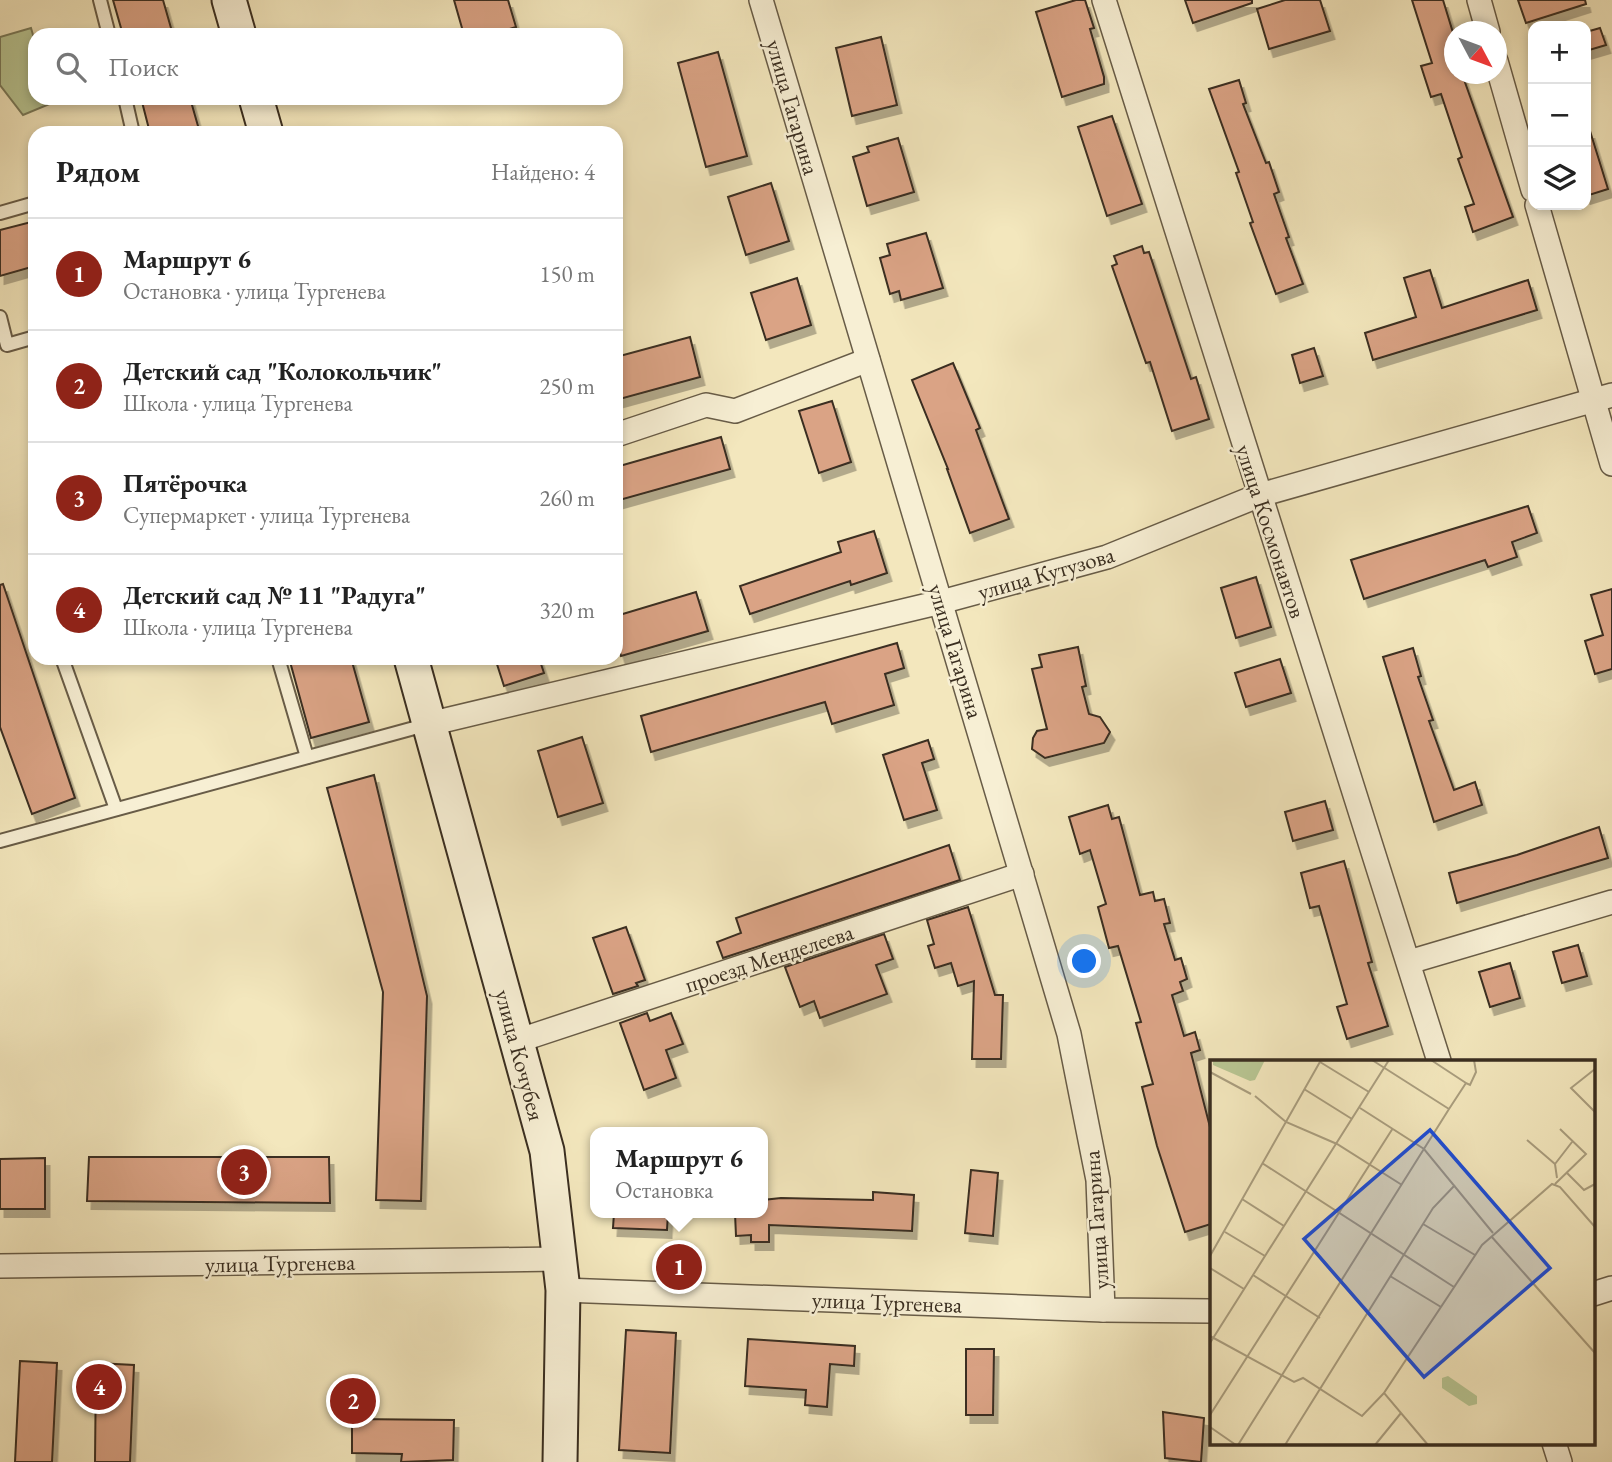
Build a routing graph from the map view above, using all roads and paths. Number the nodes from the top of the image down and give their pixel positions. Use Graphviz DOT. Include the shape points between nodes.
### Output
graph roads {
  1 [pos="100,0"];
  2 [pos="229,0"];
  3 [pos="761,0"];
  4 [pos="1104,0"];
  5 [pos="1479,0"];
  6 [pos="1485,21"];
  7 [pos="106,28"];
  8 [pos="237,28"];
  9 [pos="1503,84"];
  10 [pos="127,105"];
  11 [pos="258,105"];
  12 [pos="132,126"];
  13 [pos="264,126"];
  14 [pos="1528,173"];
  15 [pos="28,205"];
  16 [pos="1540,210"];
  17 [pos="0,213"];
  18 [pos="0,317"];
  19 [pos="28,339"];
  20 [pos="868,360"];
  21 [pos="1603,398"];
  22 [pos="623,433"];
  23 [pos="1612,464"];
  24 [pos="1260,495"];
  25 [pos="942,602"];
  26 [pos="65,665"];
  27 [pos="280,665"];
  28 [pos="413,665"];
  29 [pos="429,724"];
  30 [pos="307,757"];
  31 [pos="116,809"];
  32 [pos="0,841"];
  33 [pos="1022,874"];
  34 [pos="1612,902"];
  35 [pos="1409,962"];
  36 [pos="516,1041"];
  37 [pos="1439,1060"];
  38 [pos="0,1266"];
  39 [pos="561,1275"];
  40 [pos="1612,1289"];
  41 [pos="1594,1294"];
  42 [pos="1103,1310"];
  43 [pos="1210,1311"];
  44 [pos="1554,1444"];
  45 [pos="560,1462"];
  46 [pos="1560,1462"];
  1 -- 7 [label="lane"];
  2 -- 8 [label="main road"];
  3 -- 20 [label="street, улица Гагарина"];
  4 -- 24 [label="street, улица Космонавтов"];
  5 -- 6 [label="street"];
  9 -- 14 [label="street"];
  10 -- 12 [label="lane"];
  11 -- 13 [label="main road"];
  15 -- 17 [label="lane"];
  16 -- 21 [label="street"];
  18 -- 19 [label="lane" via="7,345"];
  20 -- 22 [label="street" via="735,411 706,405"];
  20 -- 25 [label="street, улица Гагарина"];
  21 -- 23 [label="street"];
  21 -- 24 [label="street, улица Кутузова"];
  24 -- 25 [label="street, улица Кутузова" via="1107,557"];
  24 -- 35 [label="street, улица Космонавтов"];
  25 -- 29 [label="street, улица Кутузова"];
  25 -- 33 [label="street, улица Гагарина"];
  26 -- 31 [label="lane"];
  27 -- 30 [label="lane"];
  28 -- 29 [label="main road, улица Кочубея"];
  29 -- 30 [label="lane"];
  29 -- 36 [label="main road, улица Кочубея"];
  30 -- 31 [label="lane"];
  31 -- 32 [label="lane"];
  33 -- 36 [label="street, проезд Менделеева"];
  33 -- 42 [label="street, улица Гагарина" via="1069,1034 1098,1180"];
  34 -- 35 [label="street"];
  35 -- 37 [label="street, улица Космонавтов"];
  36 -- 39 [label="main road, улица Кочубея" via="547,1151"];
  38 -- 39 [label="street, улица Тургенева"];
  39 -- 42 [label="street, улица Тургенева"];
  39 -- 45 [label="main road, улица Кочубея"];
  40 -- 41 [label="street"];
  42 -- 43 [label="street, улица Тургенева"];
  44 -- 46 [label="street"];
}
